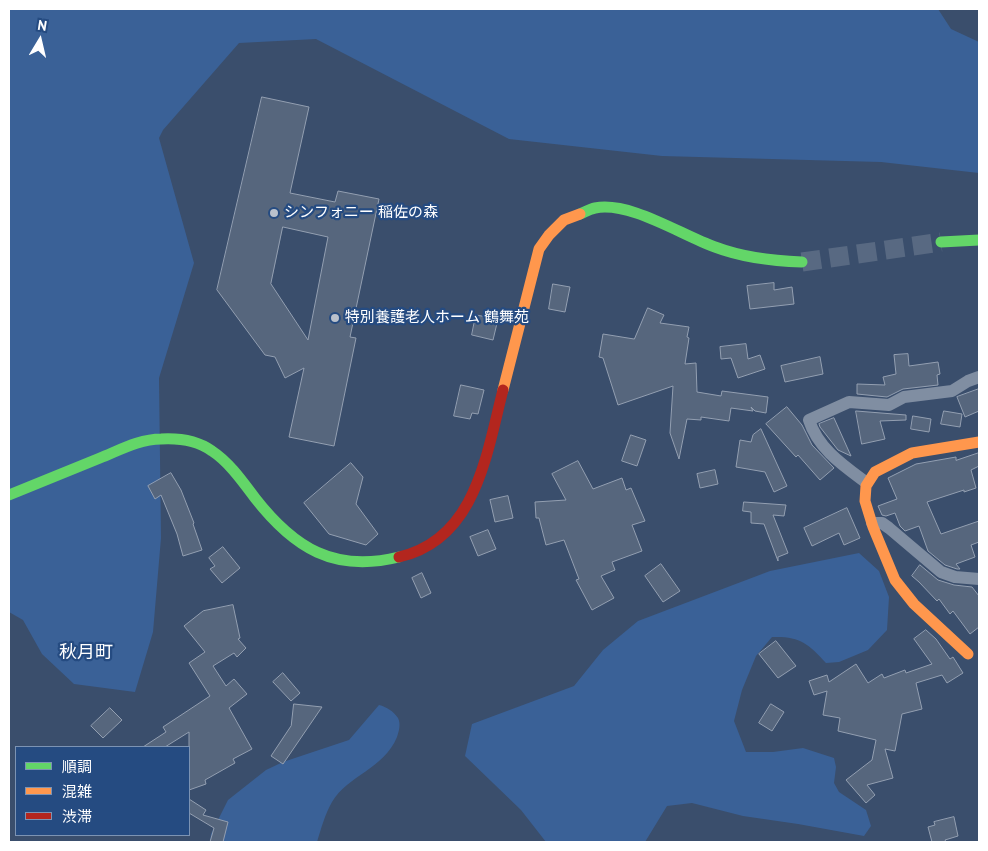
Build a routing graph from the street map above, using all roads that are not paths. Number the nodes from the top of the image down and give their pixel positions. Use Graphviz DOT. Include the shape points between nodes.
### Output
graph roads {
  1 [pos="979,240"];
  2 [pos="941,242"];
  3 [pos="802,262"];
  4 [pos="979,377"];
  5 [pos="979,442"];
  6 [pos="867,483"];
  7 [pos="9,495"];
  8 [pos="872,522"];
  9 [pos="979,579"];
  10 [pos="968,654"];
  1 -- 2 [label="street"];
  3 -- 7 [label="street" via="770,261 740,255 632,210 595,208 564,220 539,249 475,491 459,518 439,540 412,554 386,561 347,561 303,546 280,527 238,475 213,451 182,439 145,440"];
  4 -- 6 [label="street" via="952,391 904,397 889,404 848,402 809,420 824,447 840,464"];
  5 -- 6 [label="street" via="912,453 881,467"];
  6 -- 8 [label="street" via="865,501"];
  8 -- 9 [label="street" via="889,528 941,572"];
  8 -- 10 [label="street" via="899,587"];
}
